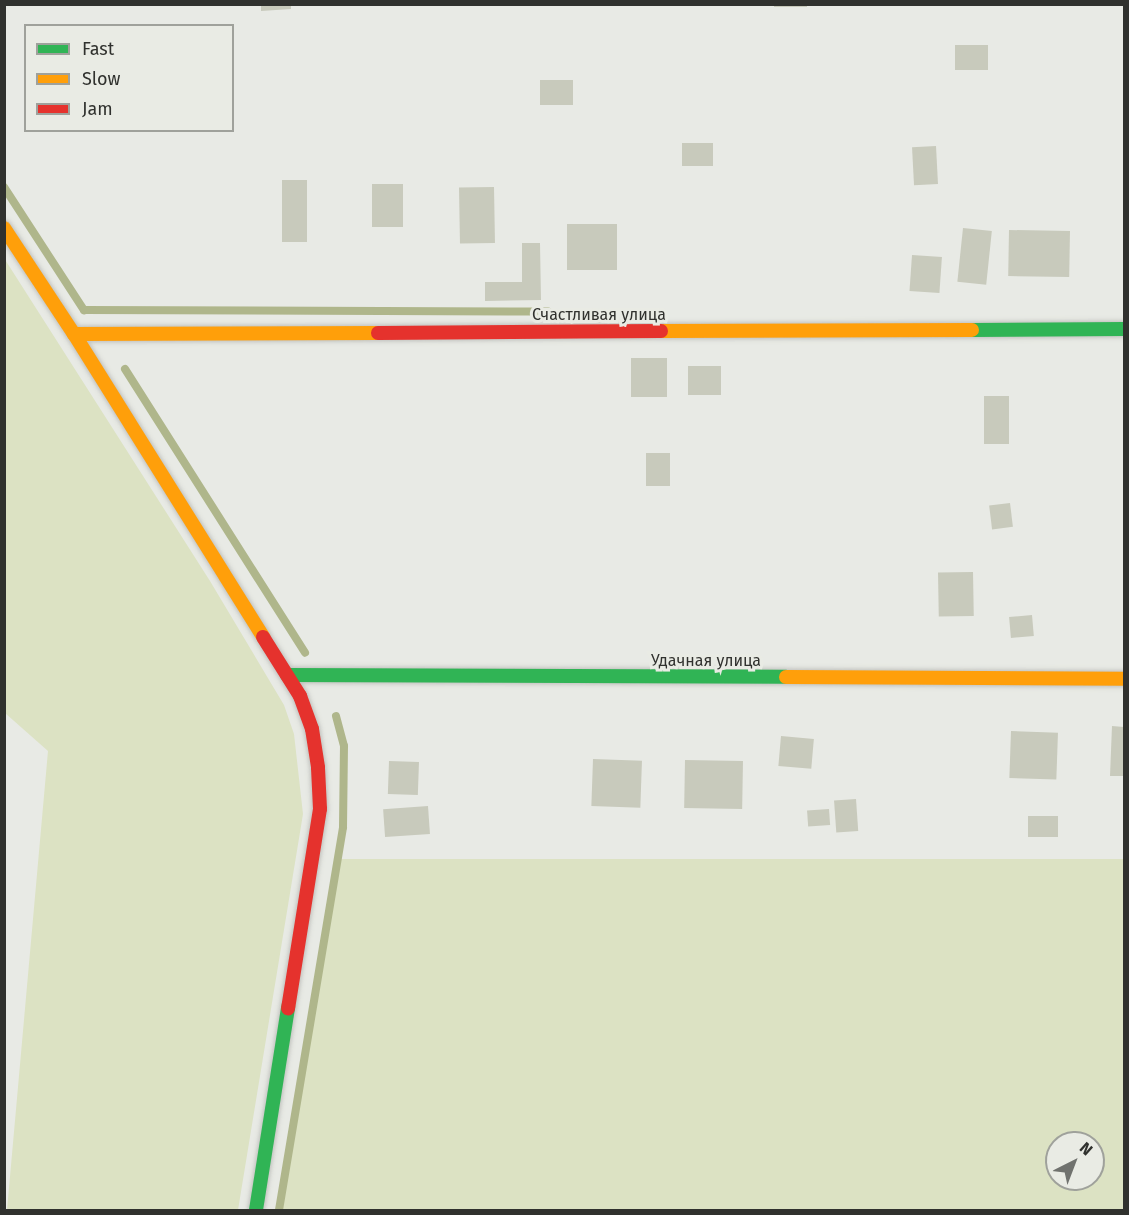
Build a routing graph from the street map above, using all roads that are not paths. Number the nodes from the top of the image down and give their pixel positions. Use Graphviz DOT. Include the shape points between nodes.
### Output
graph roads {
  1 [pos="4,228"];
  2 [pos="1125,329"];
  3 [pos="74,334"];
  4 [pos="287,675"];
  5 [pos="1125,679"];
  6 [pos="256,1210"];
  1 -- 3 [label="street"];
  2 -- 3 [label="street, Счастливая улица"];
  3 -- 4 [label="street"];
  4 -- 5 [label="street, Удачная улица"];
  4 -- 6 [label="street" via="312,729 320,809"];
}
